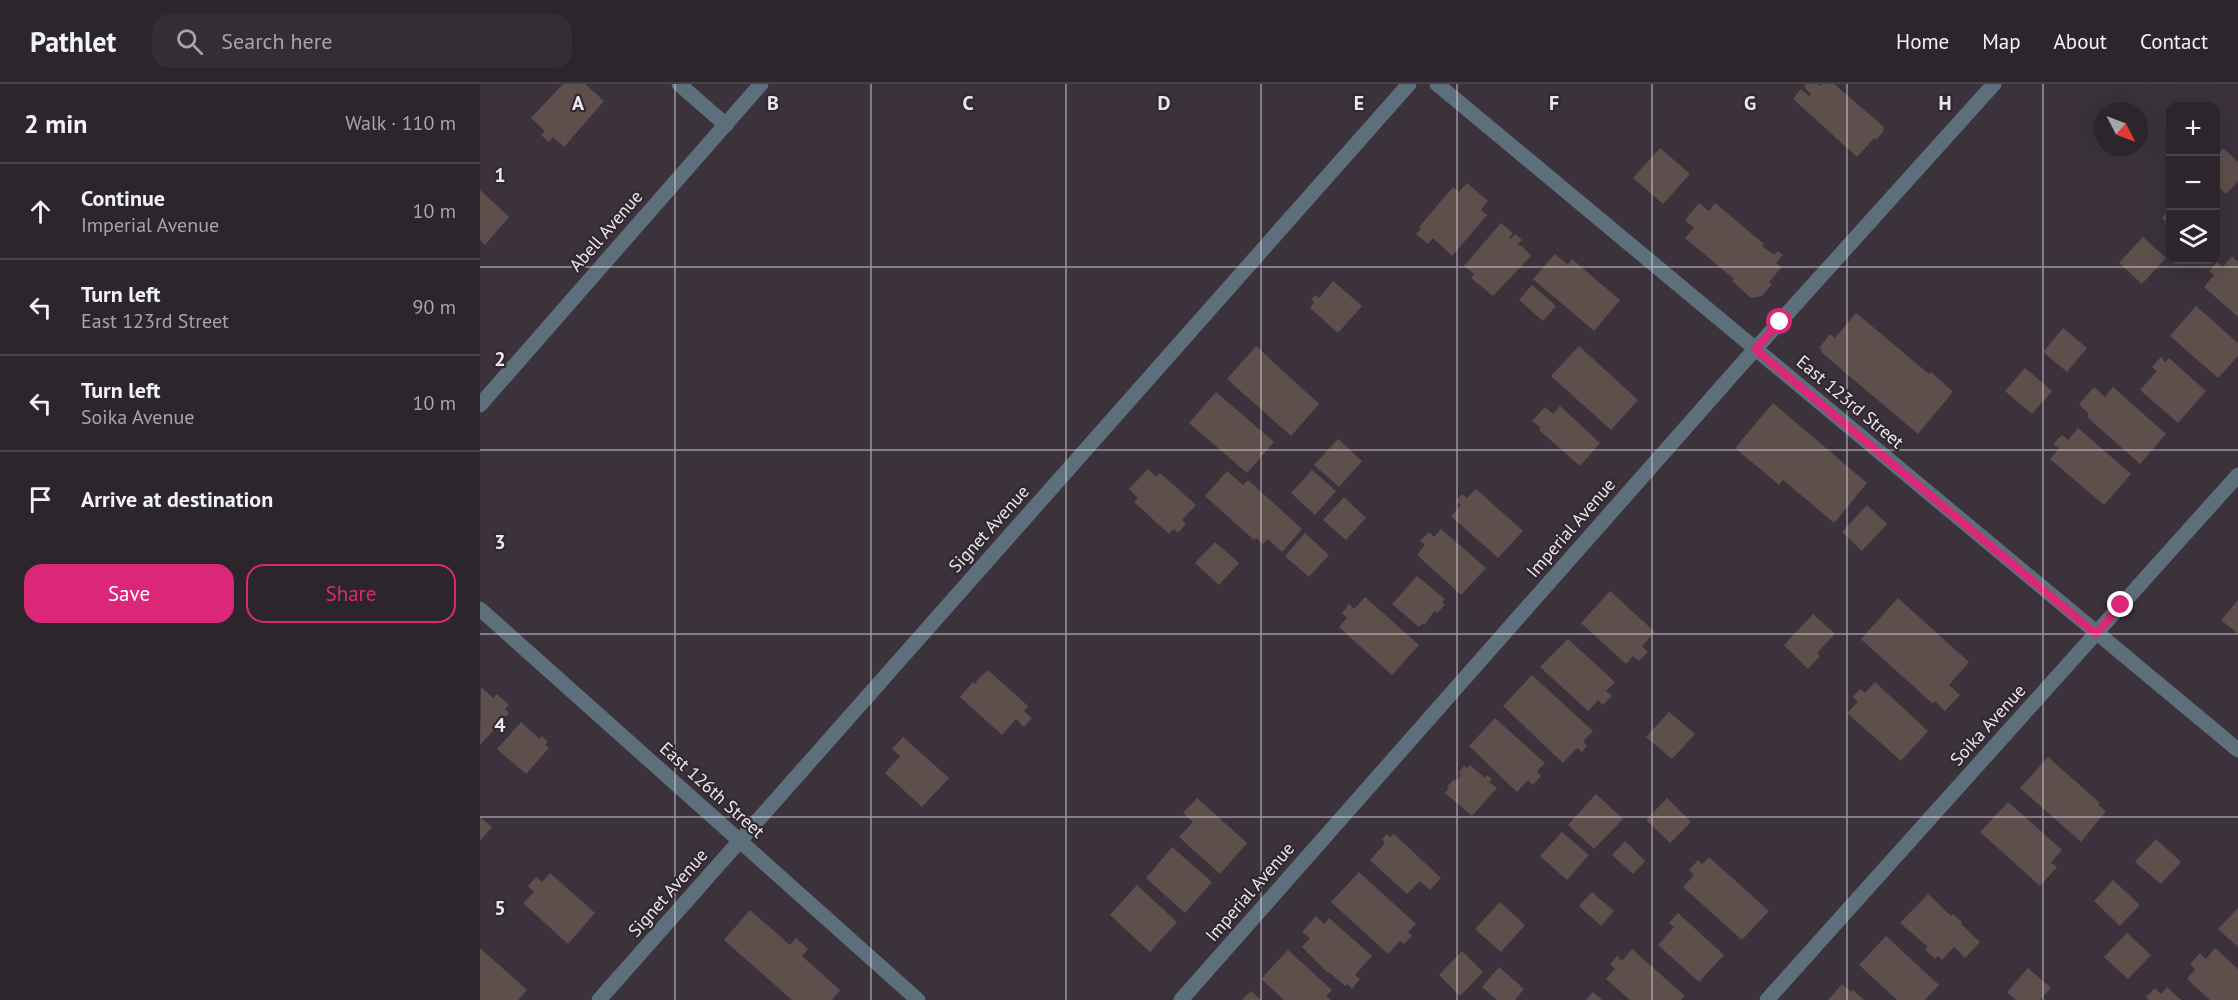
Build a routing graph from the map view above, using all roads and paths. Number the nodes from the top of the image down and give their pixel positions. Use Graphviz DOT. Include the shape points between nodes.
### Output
graph roads {
  1 [pos="679,84"];
  2 [pos="761,84"];
  3 [pos="1409,84"];
  4 [pos="1437,84"];
  5 [pos="1994,84"];
  6 [pos="726,125"];
  7 [pos="1755,349"];
  8 [pos="480,405"];
  9 [pos="2238,476"];
  10 [pos="480,609"];
  11 [pos="2096,634"];
  12 [pos="2238,750"];
  13 [pos="740,840"];
  14 [pos="599,1000"];
  15 [pos="918,1000"];
  16 [pos="1180,1000"];
  17 [pos="1767,1000"];
  1 -- 6 [label="street"];
  2 -- 6 [label="street, Abell Avenue"];
  3 -- 13 [label="street, Signet Avenue"];
  4 -- 7 [label="street, East 123rd Street"];
  5 -- 7 [label="street, Imperial Avenue"];
  6 -- 8 [label="street, Abell Avenue"];
  7 -- 11 [label="street, East 123rd Street"];
  7 -- 16 [label="street, Imperial Avenue"];
  9 -- 11 [label="street, Soika Avenue"];
  10 -- 13 [label="street, East 126th Street"];
  11 -- 12 [label="street, East 123rd Street"];
  11 -- 17 [label="street, Soika Avenue"];
  13 -- 14 [label="street, Signet Avenue"];
  13 -- 15 [label="street, East 126th Street"];
}
